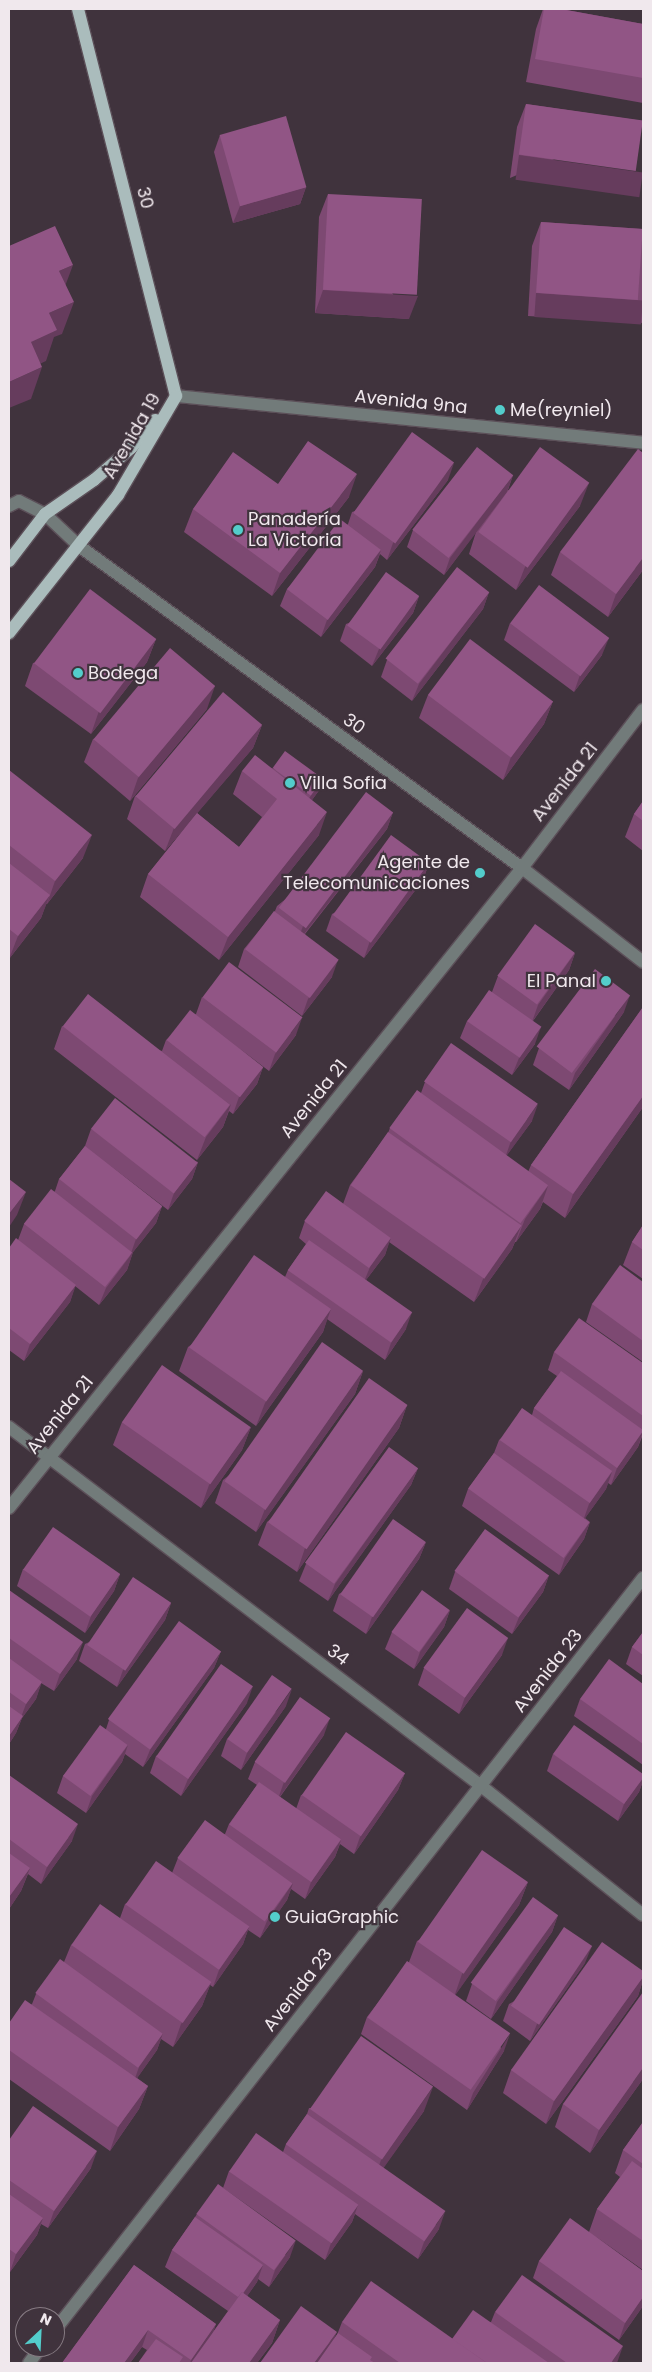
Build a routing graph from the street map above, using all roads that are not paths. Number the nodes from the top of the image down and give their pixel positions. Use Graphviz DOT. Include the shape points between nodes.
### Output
graph roads {
  1 [pos="78,9"];
  2 [pos="176,396"];
  3 [pos="643,443"];
  4 [pos="9,506"];
  5 [pos="45,514"];
  6 [pos="79,546"];
  7 [pos="9,561"];
  8 [pos="9,633"];
  9 [pos="643,710"];
  10 [pos="522,868"];
  11 [pos="643,962"];
  12 [pos="9,1427"];
  13 [pos="49,1457"];
  14 [pos="9,1508"];
  15 [pos="643,1578"];
  16 [pos="480,1785"];
  17 [pos="643,1915"];
  18 [pos="65,2317"];
  1 -- 2 [label="main road, 30"];
  2 -- 3 [label="street, Avenida 9na"];
  2 -- 5 [label="main road, Avenida 19" via="131,448 94,480"];
  2 -- 6 [label="main road, Avenida 19" via="118,495"];
  4 -- 5 [label="street, 30" via="19,501"];
  5 -- 6 [label="street, 30"];
  5 -- 7 [label="main road, Avenida 19"];
  6 -- 8 [label="main road, Avenida 19"];
  6 -- 10 [label="street, 30"];
  9 -- 10 [label="street, Avenida 21"];
  10 -- 11 [label="street, 30"];
  10 -- 13 [label="street, Avenida 21"];
  12 -- 13 [label="street, 34"];
  13 -- 14 [label="street, Avenida 21"];
  13 -- 16 [label="street, 34"];
  15 -- 16 [label="street, Avenida 23"];
  16 -- 17 [label="street, 34"];
  16 -- 18 [label="street, Avenida 23"];
}
